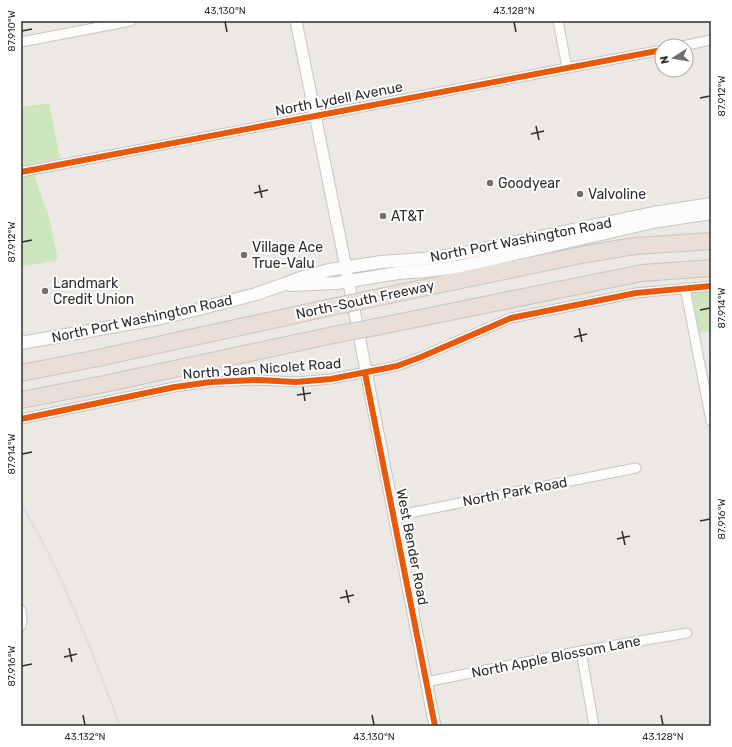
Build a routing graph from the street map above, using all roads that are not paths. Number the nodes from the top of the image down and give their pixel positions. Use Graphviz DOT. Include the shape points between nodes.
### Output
graph roads {
  1 [pos="131,21"];
  2 [pos="296,21"];
  3 [pos="558,21"];
  4 [pos="711,40"];
  5 [pos="21,42"];
  6 [pos="694,44"];
  7 [pos="654,52"];
  8 [pos="567,68"];
  9 [pos="315,115"];
  10 [pos="21,172"];
  11 [pos="711,204"];
  12 [pos="711,214"];
  13 [pos="711,241"];
  14 [pos="346,268"];
  15 [pos="711,268"];
  16 [pos="348,281"];
  17 [pos="285,284"];
  18 [pos="711,286"];
  19 [pos="684,288"];
  20 [pos="21,343"];
  21 [pos="21,373"];
  22 [pos="365,373"];
  23 [pos="21,400"];
  24 [pos="21,419"];
  25 [pos="711,421"];
  26 [pos="636,468"];
  27 [pos="394,516"];
  28 [pos="21,610"];
  29 [pos="21,626"];
  30 [pos="686,633"];
  31 [pos="581,651"];
  32 [pos="426,682"];
  33 [pos="435,726"];
  34 [pos="594,726"];
  1 -- 5 [label="street"];
  2 -- 9 [label="street, West Bender Road"];
  3 -- 8 [label="street"];
  4 -- 6 [label="street"];
  7 -- 8 [label="street, North Lydell Avenue"];
  8 -- 9 [label="street, North Lydell Avenue"];
  9 -- 10 [label="street, North Lydell Avenue"];
  9 -- 14 [label="street, West Bender Road"];
  11 -- 14 [label="main road, North Port Washington Road" via="653,213 467,253"];
  12 -- 16 [label="main road, North Port Washington Road" via="652,222 458,267"];
  13 -- 21 [label="highway, North-South Freeway, bridge" via="635,246 586,254"];
  14 -- 16 [label="street, West Bender Road"];
  14 -- 17 [label="main road, North Port Washington Road" via="316,273"];
  15 -- 23 [label="highway, North-South Freeway, bridge" via="642,273"];
  16 -- 17 [label="main road, North Port Washington Road"];
  16 -- 22 [label="street, West Bender Road"];
  17 -- 20 [label="main road, North Port Washington Road" via="161,318"];
  18 -- 19 [label="street, North Jean Nicolet Road"];
  19 -- 22 [label="street, North Jean Nicolet Road" via="622,296 511,318 421,357 397,366"];
  19 -- 25 [label="street"];
  22 -- 24 [label="street, North Jean Nicolet Road" via="296,382 211,382"];
  22 -- 27 [label="street, West Bender Road"];
  26 -- 27 [label="street, North Park Road"];
  27 -- 32 [label="street, West Bender Road"];
  28 -- 29 [label="street"];
  30 -- 31 [label="street, North Apple Blossom Lane"];
  31 -- 32 [label="street, North Apple Blossom Lane"];
  31 -- 34 [label="street"];
  32 -- 33 [label="street, West Bender Road"];
}
